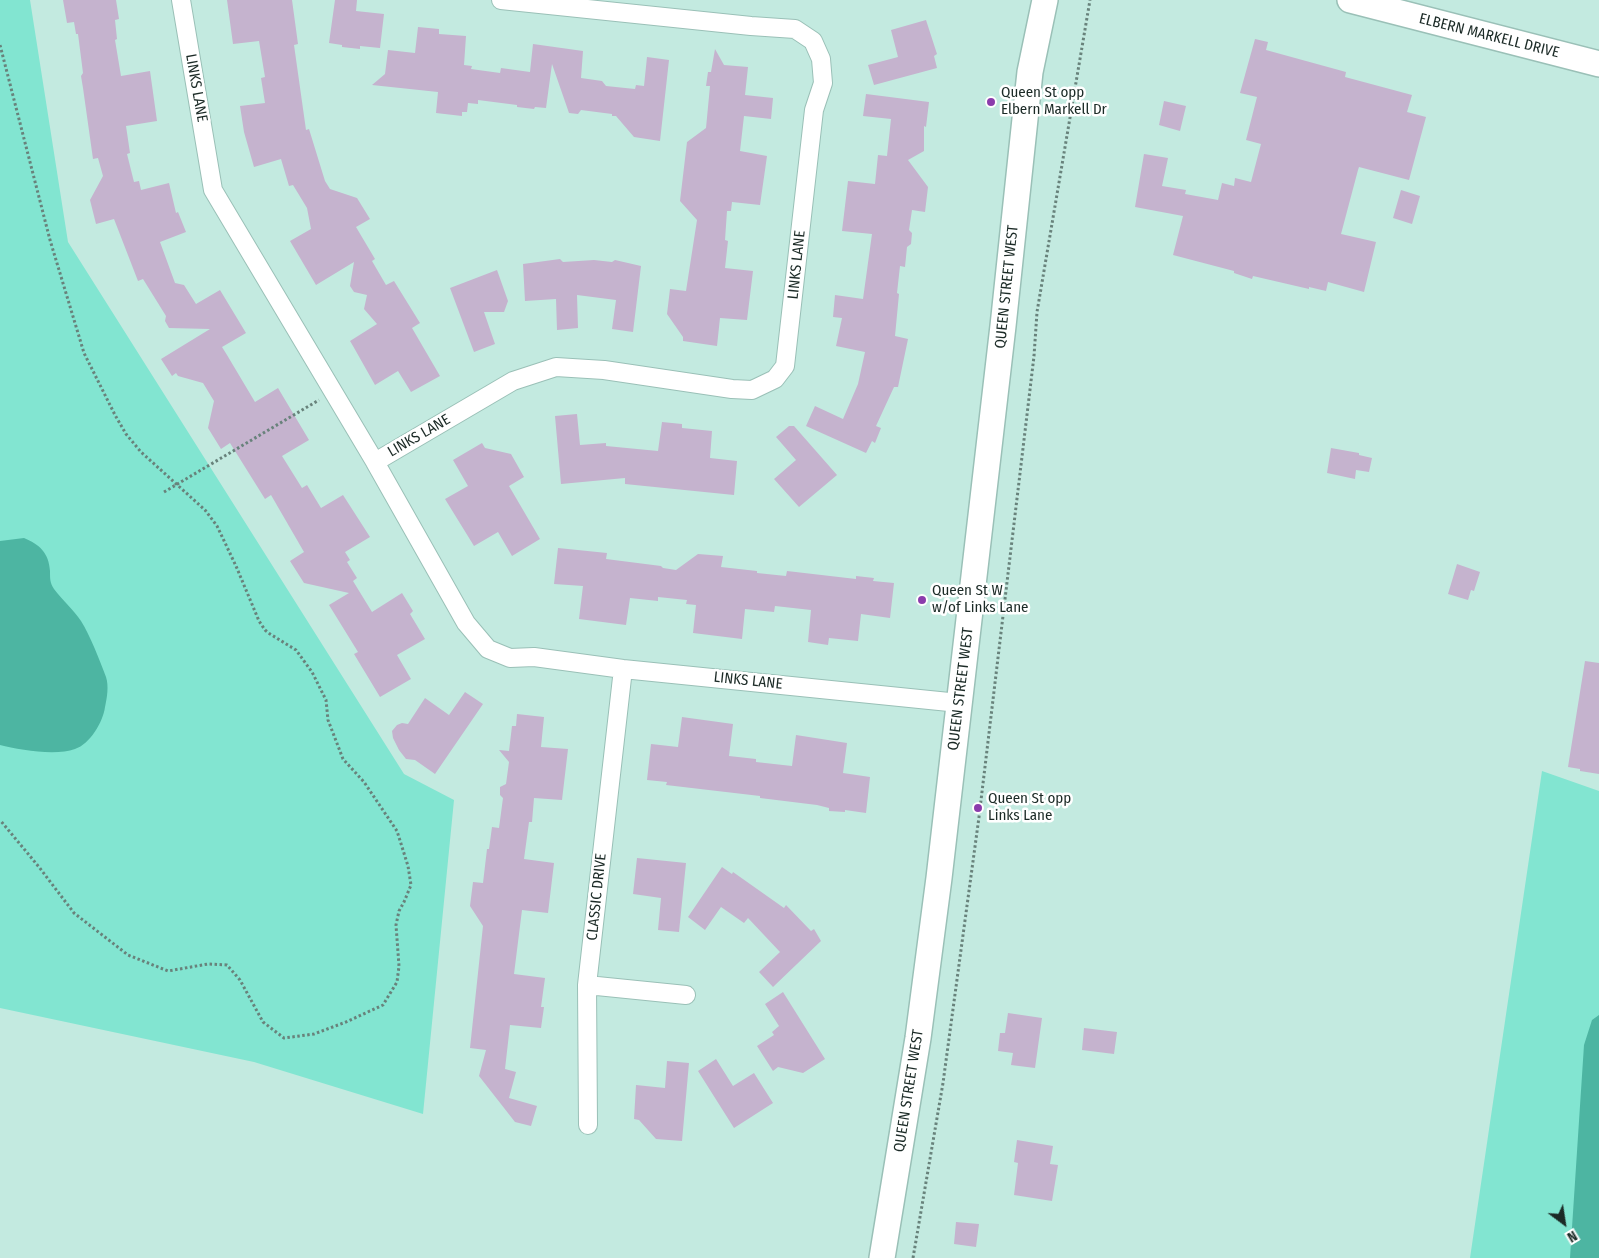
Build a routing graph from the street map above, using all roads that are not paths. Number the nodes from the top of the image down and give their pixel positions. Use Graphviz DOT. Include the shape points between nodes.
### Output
graph roads {
  1 [pos="181,0"];
  2 [pos="501,0"];
  3 [pos="1045,0"];
  4 [pos="1350,0"];
  5 [pos="1599,64"];
  6 [pos="375,462"];
  7 [pos="622,669"];
  8 [pos="959,703"];
  9 [pos="587,985"];
  10 [pos="686,995"];
  11 [pos="588,1125"];
  12 [pos="882,1258"];
  1 -- 6 [label="street, LINKS LANE" via="213,190"];
  2 -- 6 [label="street, LINKS LANE" via="795,29 813,41 821,59 823,83 814,110 785,366 775,379 752,390 604,370 556,367 513,381"];
  3 -- 8 [label="main road, QUEEN STREET WEST" via="1030,72"];
  4 -- 5 [label="main road, ELBERN MARKELL DRIVE"];
  6 -- 7 [label="street, LINKS LANE" via="466,623 488,649 510,658 534,657"];
  7 -- 8 [label="street, LINKS LANE"];
  7 -- 9 [label="street, CLASSIC DRIVE"];
  8 -- 12 [label="main road, QUEEN STREET WEST" via="918,1038"];
  9 -- 10 [label="street"];
  9 -- 11 [label="street, CLASSIC DRIVE"];
}
